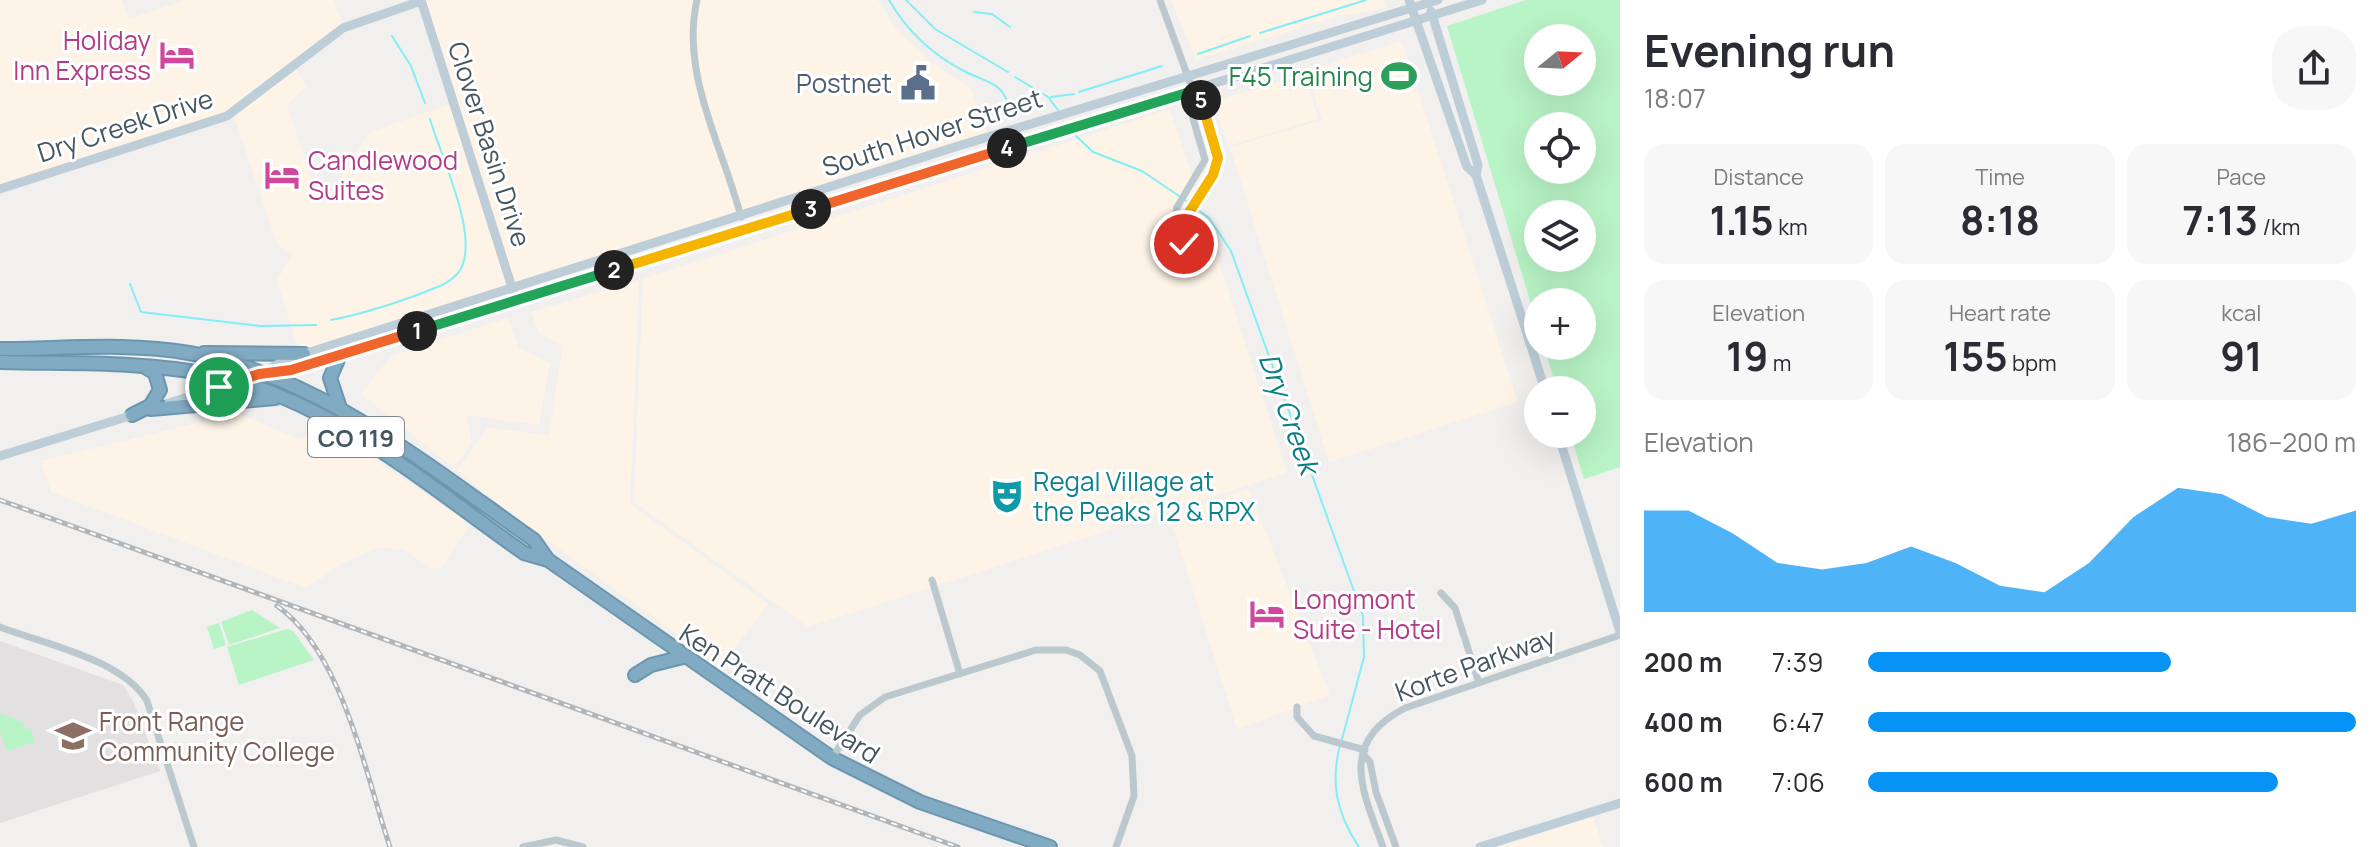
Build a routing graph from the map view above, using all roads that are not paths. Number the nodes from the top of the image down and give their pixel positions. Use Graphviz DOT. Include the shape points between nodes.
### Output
graph roads {
  1 [pos="422,0"];
  2 [pos="697,0"];
  3 [pos="1160,0"];
  4 [pos="1482,0"];
  5 [pos="1432,1"];
  6 [pos="1411,4"];
  7 [pos="1433,17"];
  8 [pos="1417,22"];
  9 [pos="1188,76"];
  10 [pos="1193,91"];
  11 [pos="1476,175"];
  12 [pos="0,189"];
  13 [pos="741,217"];
  14 [pos="745,230"];
  15 [pos="1171,247"];
  16 [pos="1183,247"];
  17 [pos="513,289"];
  18 [pos="516,301"];
  19 [pos="0,349"];
  20 [pos="191,353"];
  21 [pos="304,354"];
  22 [pos="340,355"];
  23 [pos="0,362"];
  24 [pos="142,366"];
  25 [pos="259,374"];
  26 [pos="1541,376"];
  27 [pos="237,381"];
  28 [pos="294,403"];
  29 [pos="340,408"];
  30 [pos="151,409"];
  31 [pos="132,415"];
  32 [pos="1562,448"];
  33 [pos="0,456"];
  34 [pos="548,560"];
  35 [pos="932,580"];
  36 [pos="1441,593"];
  37 [pos="0,627"];
  38 [pos="1620,634"];
  39 [pos="683,657"];
  40 [pos="960,674"];
  41 [pos="635,675"];
  42 [pos="1479,683"];
  43 [pos="1297,707"];
  44 [pos="1365,753"];
  45 [pos="832,758"];
  46 [pos="1620,803"];
  47 [pos="194,847"];
  48 [pos="523,847"];
  49 [pos="583,847"];
  50 [pos="1050,847"];
  51 [pos="1116,847"];
  52 [pos="1383,847"];
  53 [pos="1396,847"];
  54 [pos="1480,847"];
  1 -- 12 [label="main road, Dry Creek Drive" via="340,30 227,116"];
  1 -- 17 [label="main road, Clover Basin Drive"];
  2 -- 13 [label="street" via="692,33 696,70"];
  3 -- 9 [label="street"];
  4 -- 7 [label="main road, South Hover Street"];
  5 -- 6 [label="main road, South Hover Street"];
  5 -- 7 [label="main road"];
  6 -- 8 [label="main road"];
  6 -- 9 [label="main road, South Hover Street"];
  7 -- 8 [label="main road, South Hover Street"];
  7 -- 11 [label="main road" via="1478,165"];
  8 -- 10 [label="main road, South Hover Street"];
  8 -- 11 [label="main road" via="1467,167"];
  9 -- 10 [label="street"];
  9 -- 13 [label="main road, South Hover Street"];
  10 -- 14 [label="main road, South Hover Street"];
  10 -- 15 [label="street" via="1188,101 1205,160 1177,207"];
  10 -- 16 [label="street" via="1212,129 1218,158 1188,214"];
  11 -- 26 [label="main road"];
  13 -- 14 [label="main road"];
  13 -- 17 [label="main road, South Hover Street"];
  14 -- 18 [label="main road, South Hover Street"];
  17 -- 18 [label="main road, Clover Basin Drive"];
  17 -- 21 [label="main road, South Hover Street"];
  18 -- 22 [label="main road, South Hover Street"];
  19 -- 20 [label="highway, CO 119"];
  20 -- 21 [label="highway"];
  20 -- 25 [label="highway, CO 119"];
  21 -- 25 [label="main road, South Hover Street"];
  22 -- 25 [label="main road, South Hover Street"];
  22 -- 29 [label="highway" via="330,378"];
  23 -- 24 [label="highway, CO 119"];
  24 -- 27 [label="highway, CO 119"];
  24 -- 31 [label="highway" via="155,373 160,390 150,406"];
  25 -- 27 [label="main road, South Hover Street"];
  25 -- 29 [label="highway, Ken Pratt Boulevard / CO 119"];
  27 -- 28 [label="highway, Ken Pratt Boulevard / CO 119"];
  27 -- 30 [label="main road, South Hover Street"];
  28 -- 30 [label="highway" via="256,398"];
  28 -- 34 [label="highway, Ken Pratt Boulevard / CO 119" via="370,446 524,553"];
  29 -- 34 [label="highway, Ken Pratt Boulevard / CO 119" via="534,540"];
  30 -- 31 [label="main road, South Hover Street"];
  31 -- 33 [label="main road, South Hover Street"];
  32 -- 38 [label="main road"];
  34 -- 39 [label="highway, Ken Pratt Boulevard / CO 119"];
  35 -- 40 [label="street"];
  36 -- 42 [label="street" via="1455,608"];
  37 -- 47 [label="street" via="113,669 134,683 151,713"];
  38 -- 42 [label="street, Korte Parkway"];
  39 -- 41 [label="highway"];
  39 -- 45 [label="highway, Ken Pratt Boulevard / CO 119"];
  40 -- 45 [label="street" via="871,704"];
  40 -- 51 [label="street" via="1051,648 1080,655 1100,671 1136,772 1134,796"];
  42 -- 44 [label="street, Korte Parkway" via="1391,715 1371,737"];
  43 -- 44 [label="street" via="1297,717 1314,736"];
  44 -- 52 [label="street" via="1360,780"];
  44 -- 53 [label="street"];
  45 -- 50 [label="highway, Ken Pratt Boulevard / CO 119" via="920,802"];
  46 -- 54 [label="main road"];
  48 -- 49 [label="street" via="556,840"];
}
